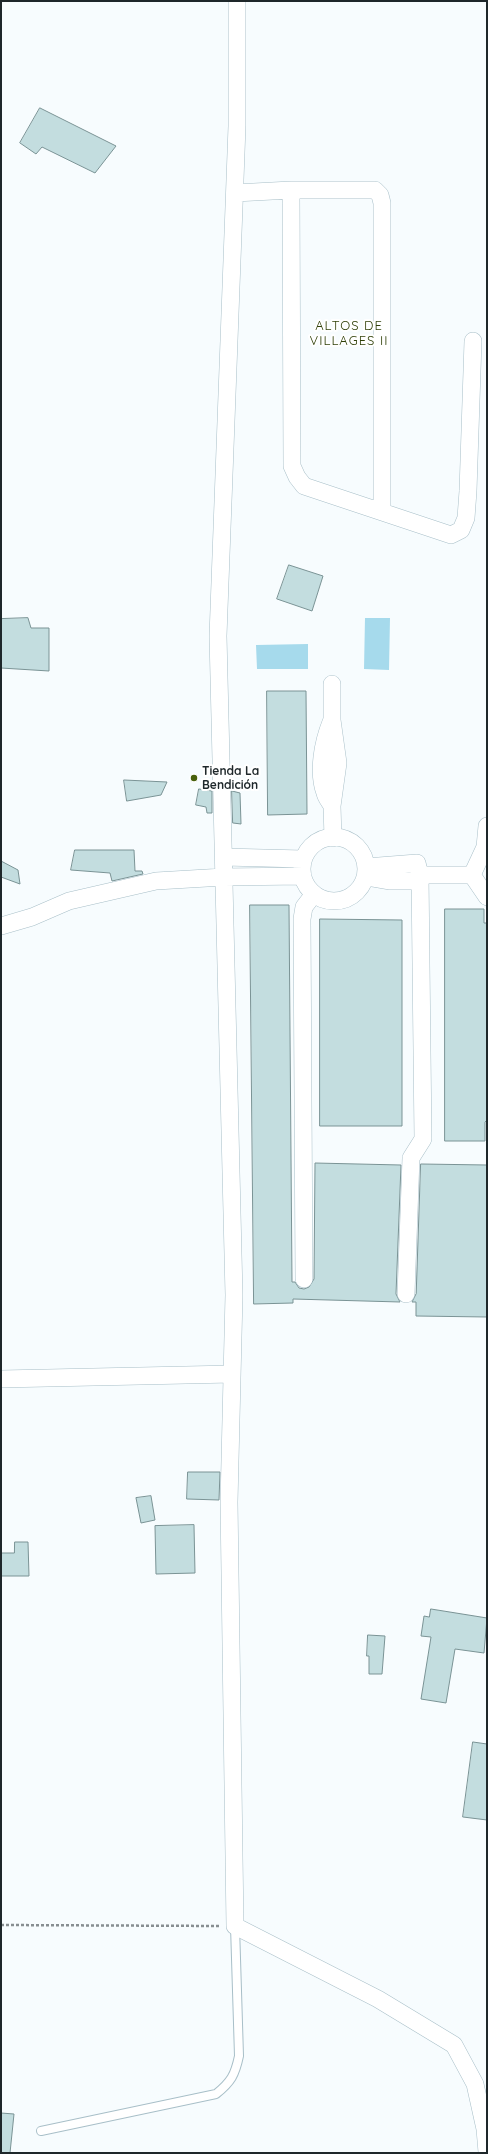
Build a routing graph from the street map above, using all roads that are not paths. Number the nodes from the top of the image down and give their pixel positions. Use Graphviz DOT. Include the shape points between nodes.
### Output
graph roads {
  1 [pos="237,1"];
  2 [pos="291,190"];
  3 [pos="235,193"];
  4 [pos="473,341"];
  5 [pos="382,512"];
  6 [pos="332,684"];
  7 [pos="487,826"];
  8 [pos="333,838"];
  9 [pos="224,857"];
  10 [pos="303,867"];
  11 [pos="366,872"];
  12 [pos="420,875"];
  13 [pos="472,876"];
  14 [pos="224,877"];
  15 [pos="314,894"];
  16 [pos="487,897"];
  17 [pos="1,926"];
  18 [pos="304,1280"];
  19 [pos="406,1294"];
  20 [pos="232,1374"];
  21 [pos="1,1379"];
  22 [pos="235,1926"];
  23 [pos="41,2130"];
  24 [pos="487,2152"];
  1 -- 3 [label="street"];
  2 -- 3 [label="street"];
  2 -- 5 [label="street" via="292,466 304,486"];
  2 -- 5 [label="street" via="375,190 380,195"];
  3 -- 9 [label="street" via="218,636"];
  4 -- 5 [label="street" via="468,491 466,518 461,530 451,535"];
  6 -- 8 [label="street" via="332,720 325,738 322,773 324,792 332,806"];
  7 -- 13 [label="street" via="485,847"];
  8 -- 10 [label="street" via="321,840 312,846"];
  8 -- 11 [label="street" via="351,842 358,848 364,857"];
  9 -- 10 [label="street"];
  9 -- 14 [label="street"];
  10 -- 14 [label="street"];
  10 -- 15 [label="street" via="307,886"];
  11 -- 12 [label="street" via="389,881 416,882"];
  11 -- 15 [label="street" via="361,887 354,895 344,900 328,900"];
  12 -- 13 [label="street"];
  12 -- 19 [label="street" via="423,1139 411,1158"];
  13 -- 16 [label="street"];
  14 -- 17 [label="street" via="156,881 69,901 32,917"];
  14 -- 20 [label="street" via="234,1287"];
  15 -- 18 [label="street" via="304,907 302,919"];
  20 -- 21 [label="street"];
  20 -- 22 [label="street" via="229,1502"];
  22 -- 23 [label="lane" via="238,2056 236,2072 228,2085 216,2094"];
  22 -- 24 [label="street" via="378,1999 454,2045 475,2084 485,2128"];
}
